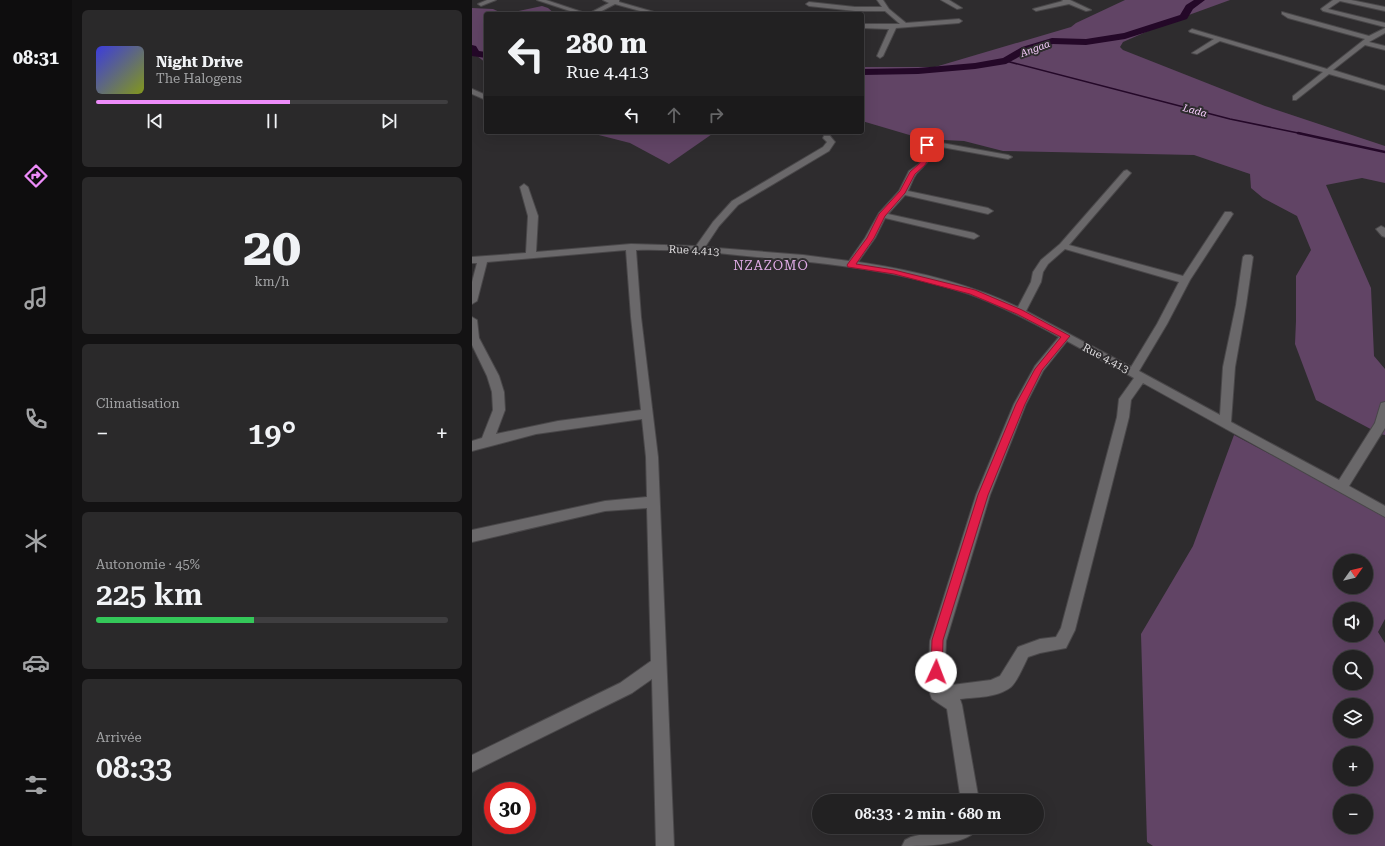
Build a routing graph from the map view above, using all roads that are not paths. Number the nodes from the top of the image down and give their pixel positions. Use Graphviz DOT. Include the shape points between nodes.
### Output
graph roads {
  1 [pos="493,0"];
  2 [pos="540,0"];
  3 [pos="606,0"];
  4 [pos="880,0"];
  5 [pos="948,0"];
  6 [pos="1337,0"];
  7 [pos="1342,0"];
  8 [pos="618,1"];
  9 [pos="1067,1"];
  10 [pos="481,4"];
  11 [pos="809,4"];
  12 [pos="664,7"];
  13 [pos="959,8"];
  14 [pos="886,9"];
  15 [pos="1036,9"];
  16 [pos="1385,9"];
  17 [pos="1088,10"];
  18 [pos="579,12"];
  19 [pos="595,12"];
  20 [pos="650,12"];
  21 [pos="655,12"];
  22 [pos="855,12"];
  23 [pos="1284,13"];
  24 [pos="960,21"];
  25 [pos="905,25"];
  26 [pos="1385,25"];
  27 [pos="864,26"];
  28 [pos="893,27"];
  29 [pos="1385,30"];
  30 [pos="1192,31"];
  31 [pos="1370,38"];
  32 [pos="1219,39"];
  33 [pos="1364,43"];
  34 [pos="1385,48"];
  35 [pos="1195,53"];
  36 [pos="880,56"];
  37 [pos="1326,71"];
  38 [pos="1385,88"];
  39 [pos="472,91"];
  40 [pos="1296,98"];
  41 [pos="483,99"];
  42 [pos="827,138"];
  43 [pos="1008,157"];
  44 [pos="1127,173"];
  45 [pos="524,187"];
  46 [pos="903,192"];
  47 [pos="988,211"];
  48 [pos="1228,214"];
  49 [pos="882,215"];
  50 [pos="974,236"];
  51 [pos="1063,246"];
  52 [pos="631,247"];
  53 [pos="699,249"];
  54 [pos="531,254"];
  55 [pos="1248,257"];
  56 [pos="478,260"];
  57 [pos="851,265"];
  58 [pos="1185,280"];
  59 [pos="472,301"];
  60 [pos="1020,312"];
  61 [pos="472,320"];
  62 [pos="1066,336"];
  63 [pos="1137,374"];
  64 [pos="1385,406"];
  65 [pos="647,414"];
  66 [pos="1225,424"];
  67 [pos="487,441"];
  68 [pos="472,446"];
  69 [pos="1341,488"];
  70 [pos="654,502"];
  71 [pos="1385,512"];
  72 [pos="472,536"];
  73 [pos="659,664"];
  74 [pos="938,694"];
  75 [pos="472,764"];
  76 [pos="969,794"];
  77 [pos="960,834"];
  78 [pos="665,846"];
  79 [pos="911,846"];
  1 -- 10 [label="street"];
  2 -- 18 [label="street"];
  3 -- 8 [label="street"];
  4 -- 14 [label="street"];
  5 -- 13 [label="street"];
  6 -- 26 [label="street" via="1324,9"];
  7 -- 16 [label="street"];
  8 -- 19 [label="street"];
  8 -- 20 [label="street"];
  9 -- 15 [label="street"];
  9 -- 17 [label="street"];
  11 -- 22 [label="street"];
  12 -- 21 [label="street"];
  14 -- 22 [label="street"];
  14 -- 25 [label="street"];
  23 -- 31 [label="street" via="1290,17"];
  24 -- 25 [label="street"];
  25 -- 28 [label="street"];
  27 -- 28 [label="street"];
  28 -- 36 [label="street"];
  29 -- 31 [label="street"];
  30 -- 32 [label="street"];
  31 -- 33 [label="street"];
  32 -- 35 [label="street"];
  32 -- 37 [label="street"];
  33 -- 34 [label="street"];
  33 -- 37 [label="street"];
  37 -- 38 [label="street"];
  37 -- 40 [label="street"];
  39 -- 41 [label="street"];
  42 -- 53 [label="street" via="831,142 826,149 735,203 716,224"];
  43 -- 46 [label="street" via="936,144 927,145 927,156 909,178"];
  44 -- 51 [label="street"];
  45 -- 54 [label="street" via="533,216"];
  46 -- 47 [label="street"];
  46 -- 49 [label="street"];
  48 -- 58 [label="street"];
  49 -- 50 [label="street"];
  49 -- 57 [label="street"];
  51 -- 58 [label="street"];
  51 -- 60 [label="street" via="1044,262"];
  52 -- 53 [label="street, Rue 4.413"];
  52 -- 54 [label="street, Rue 4.413"];
  52 -- 65 [label="street"];
  53 -- 57 [label="street, Rue 4.413"];
  54 -- 56 [label="street, Rue 4.413"];
  55 -- 66 [label="street" via="1229,367"];
  56 -- 59 [label="street"];
  57 -- 60 [label="street, Rue 4.413" via="894,272 958,288 990,298"];
  58 -- 63 [label="street"];
  60 -- 62 [label="street, Rue 4.413"];
  61 -- 67 [label="street" via="474,338 498,392 499,410"];
  62 -- 63 [label="street, Rue 4.413"];
  62 -- 74 [label="street" via="1039,369 1020,404 983,495 938,640"];
  63 -- 66 [label="street, Rue 4.413"];
  63 -- 74 [label="street" via="1124,399 1122,416 1070,622 1061,643 1023,652 1006,681 992,688"];
  64 -- 69 [label="street" via="1381,424"];
  65 -- 67 [label="street" via="526,432"];
  65 -- 70 [label="street"];
  66 -- 69 [label="street, Rue 4.413"];
  67 -- 68 [label="street"];
  69 -- 71 [label="street, Rue 4.413"];
  70 -- 72 [label="street" via="605,506"];
  70 -- 73 [label="street"];
  73 -- 75 [label="street" via="626,688"];
  73 -- 78 [label="street"];
  74 -- 76 [label="street" via="954,704"];
  77 -- 79 [label="street"];
}
